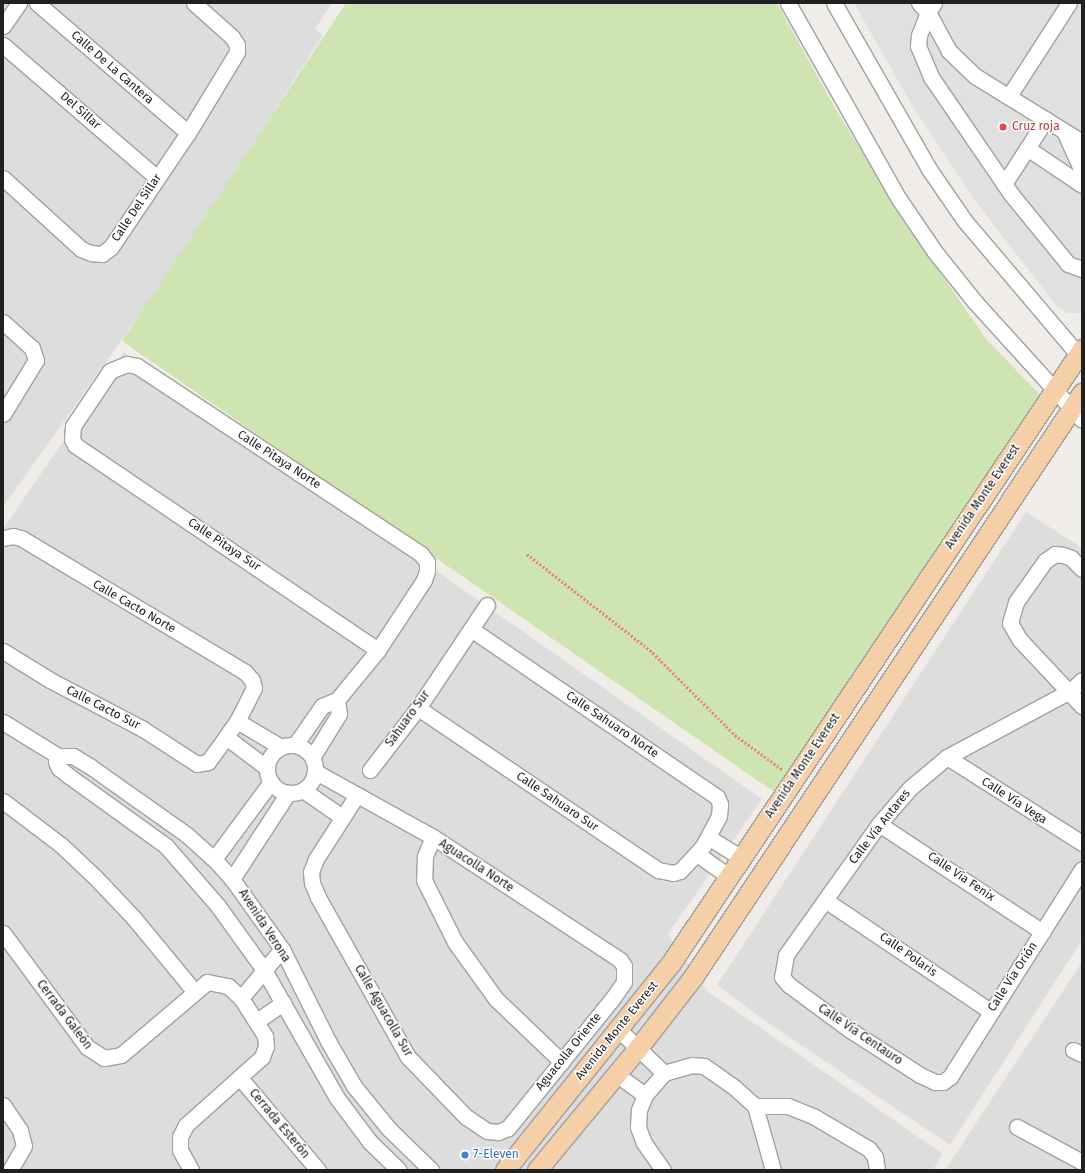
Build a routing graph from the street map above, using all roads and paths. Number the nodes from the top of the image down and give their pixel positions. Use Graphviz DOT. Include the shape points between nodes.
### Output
graph roads {
  1 [pos="36,3"];
  2 [pos="194,3"];
  3 [pos="834,3"];
  4 [pos="1069,3"];
  5 [pos="15,4"];
  6 [pos="794,5"];
  7 [pos="927,6"];
  8 [pos="3,26"];
  9 [pos="3,45"];
  10 [pos="1009,96"];
  11 [pos="1046,119"];
  12 [pos="1064,131"];
  13 [pos="188,134"];
  14 [pos="1082,142"];
  15 [pos="1027,148"];
  16 [pos="1082,171"];
  17 [pos="3,178"];
  18 [pos="157,178"];
  19 [pos="1004,184"];
  20 [pos="1082,185"];
  21 [pos="1082,269"];
  22 [pos="3,322"];
  23 [pos="1081,354"];
  24 [pos="1055,391"];
  25 [pos="1082,393"];
  26 [pos="3,414"];
  27 [pos="1077,414"];
  28 [pos="72,439"];
  29 [pos="4,538"];
  30 [pos="527,554"];
  31 [pos="1082,569"];
  32 [pos="487,605"];
  33 [pos="471,629"];
  34 [pos="378,650"];
  35 [pos="3,651"];
  36 [pos="1082,680"];
  37 [pos="1078,699"];
  38 [pos="337,700"];
  39 [pos="418,708"];
  40 [pos="237,721"];
  41 [pos="3,722"];
  42 [pos="226,737"];
  43 [pos="288,746"];
  44 [pos="58,756"];
  45 [pos="312,756"];
  46 [pos="947,757"];
  47 [pos="370,770"];
  48 [pos="316,772"];
  49 [pos="269,775"];
  50 [pos="795,780"];
  51 [pos="295,792"];
  52 [pos="357,795"];
  53 [pos="3,801"];
  54 [pos="342,817"];
  55 [pos="879,824"];
  56 [pos="433,837"];
  57 [pos="1082,843"];
  58 [pos="703,846"];
  59 [pos="741,858"];
  60 [pos="214,859"];
  61 [pos="1082,869"];
  62 [pos="761,874"];
  63 [pos="728,876"];
  64 [pos="232,879"];
  65 [pos="825,900"];
  66 [pos="1043,932"];
  67 [pos="3,933"];
  68 [pos="282,949"];
  69 [pos="264,970"];
  70 [pos="626,973"];
  71 [pos="782,977"];
  72 [pos="194,991"];
  73 [pos="241,998"];
  74 [pos="283,1002"];
  75 [pos="990,1011"];
  76 [pos="256,1021"];
  77 [pos="619,1030"];
  78 [pos="638,1048"];
  79 [pos="562,1062"];
  80 [pos="664,1073"];
  81 [pos="616,1074"];
  82 [pos="240,1078"];
  83 [pos="943,1082"];
  84 [pos="644,1096"];
  85 [pos="3,1105"];
  86 [pos="754,1106"];
  87 [pos="540,1126"];
  88 [pos="1018,1127"];
  89 [pos="508,1128"];
  90 [pos="560,1142"];
  91 [pos="1082,1162"];
  92 [pos="877,1168"];
  93 [pos="10,1170"];
  94 [pos="191,1170"];
  95 [pos="318,1170"];
  96 [pos="400,1170"];
  97 [pos="431,1170"];
  98 [pos="505,1170"];
  99 [pos="537,1170"];
  100 [pos="663,1170"];
  101 [pos="773,1170"];
  1 -- 13 [label="street, Calle De La Cantera"];
  2 -- 13 [label="street, Calle Del Sillar" via="232,37 237,44 237,52"];
  3 -- 23 [label="street" via="929,169 964,220"];
  4 -- 10 [label="street"];
  5 -- 8 [label="street"];
  6 -- 24 [label="street" via="884,174 935,252 975,302"];
  7 -- 10 [label="street" via="949,51 975,76"];
  7 -- 19 [label="street" via="919,35 921,56 952,109"];
  9 -- 18 [label="street, Del Sillar"];
  10 -- 11 [label="street"];
  11 -- 12 [label="street"];
  11 -- 15 [label="street"];
  12 -- 14 [label="street"];
  12 -- 16 [label="street"];
  13 -- 18 [label="street, Calle Del Sillar"];
  15 -- 19 [label="street"];
  15 -- 20 [label="street"];
  17 -- 18 [label="street, Calle Del Sillar" via="81,249 102,254 111,247"];
  19 -- 21 [label="street" via="1068,264"];
  22 -- 26 [label="street" via="32,348 36,360"];
  23 -- 24 [label="main road, Avenida Monte Everest"];
  24 -- 27 [label="street"];
  24 -- 50 [label="main road, Avenida Monte Everest"];
  25 -- 27 [label="main road, Avenida Monte Everest"];
  27 -- 62 [label="main road, Avenida Monte Everest"];
  28 -- 34 [label="street, Calle Pitaya Sur" via="80,449"];
  28 -- 34 [label="street, Calle Pitaya Norte" via="73,426 110,371 118,365 137,366 414,549 426,562 427,571"];
  29 -- 40 [label="street, Calle Cacto Norte" via="21,538 245,672 252,680 254,688"];
  30 -- 50 [label="path" via="650,650 735,735"];
  31 -- 37 [label="street" via="1071,558 1055,554 1039,568 1016,602 1010,623 1020,640"];
  32 -- 33 [label="street, Sahuaro Sur"];
  33 -- 39 [label="street, Sahuaro Sur"];
  33 -- 58 [label="street, Calle Sahuaro Norte" via="717,797 720,809"];
  34 -- 38 [label="street"];
  35 -- 42 [label="street, Calle Cacto Sur" via="50,680 143,729 190,762 208,762"];
  36 -- 37 [label="street, Calle Vía Antares"];
  37 -- 46 [label="street, Calle Vía Antares"];
  38 -- 43 [label="street" via="322,706"];
  38 -- 45 [label="street" via="339,714"];
  39 -- 47 [label="street, Sahuaro Sur"];
  39 -- 58 [label="street, Calle Sahuaro Sur" via="658,870 673,873 680,871"];
  40 -- 42 [label="street"];
  40 -- 43 [label="street"];
  41 -- 44 [label="street, Avenida Verona"];
  42 -- 49 [label="street"];
  43 -- 45 [label="street" via="308,751"];
  43 -- 49 [label="street" via="271,756"];
  44 -- 60 [label="street, Avenida Verona" via="73,756 91,767 187,835"];
  44 -- 69 [label="street, Avenida Verona" via="56,762 69,776 166,846 218,906"];
  45 -- 48 [label="street"];
  46 -- 55 [label="street, Calle Vía Antares" via="910,788"];
  46 -- 57 [label="street, Calle Vía Vega"];
  48 -- 51 [label="street" via="314,779"];
  48 -- 52 [label="street, Aguacolla Norte"];
  49 -- 51 [label="street" via="281,791"];
  49 -- 60 [label="street"];
  50 -- 59 [label="main road, Avenida Monte Everest"];
  51 -- 54 [label="street"];
  51 -- 64 [label="street"];
  52 -- 54 [label="street"];
  52 -- 56 [label="street, Aguacolla Norte"];
  53 -- 72 [label="street" via="95,877 133,917"];
  54 -- 89 [label="street, Calle Aguacolla Sur" via="316,859 311,872 312,883 318,897 408,1057 466,1117 487,1131 498,1132"];
  55 -- 65 [label="street, Calle Vía Antares"];
  55 -- 66 [label="street, Calle Vía Fenix"];
  56 -- 70 [label="street, Aguacolla Norte" via="620,960"];
  56 -- 79 [label="street" via="425,856 424,880 455,942 496,1000"];
  58 -- 59 [label="street"];
  58 -- 63 [label="street"];
  59 -- 62 [label="main road"];
  59 -- 63 [label="main road, Avenida Monte Everest"];
  60 -- 64 [label="street, Avenida Verona"];
  61 -- 66 [label="street, Calle Vía Orión"];
  62 -- 78 [label="main road, Avenida Monte Everest" via="693,977"];
  63 -- 77 [label="main road, Avenida Monte Everest" via="671,963"];
  64 -- 68 [label="street, Avenida Verona"];
  65 -- 71 [label="street, Calle Vía Antares" via="786,955"];
  65 -- 75 [label="street, Calle Polaris"];
  66 -- 75 [label="street, Calle Vía Orión"];
  67 -- 72 [label="street, Cerrada Galeón" via="87,1047 104,1058 121,1055"];
  68 -- 69 [label="street"];
  68 -- 97 [label="street, Avenida Verona" via="328,1041 354,1086 389,1129"];
  69 -- 73 [label="street"];
  69 -- 74 [label="street, Avenida Verona"];
  70 -- 79 [label="street, Aguacolla Oriente" via="624,982 612,999"];
  71 -- 83 [label="street, Calle Vía Centauro" via="789,985 850,1030 920,1075 935,1082"];
  72 -- 73 [label="street, Cerrada Galeón" via="207,982 217,982 228,986"];
  73 -- 76 [label="street, Cerrada Esterón"];
  74 -- 76 [label="street"];
  74 -- 96 [label="street, Avenida Verona" via="337,1098 370,1142"];
  75 -- 83 [label="street, Calle Vía Orión" via="950,1077"];
  76 -- 82 [label="street, Cerrada Esterón" via="265,1036 266,1046 262,1057"];
  77 -- 78 [label="street"];
  77 -- 87 [label="main road, Avenida Monte Everest"];
  78 -- 80 [label="street"];
  78 -- 81 [label="main road, Avenida Monte Everest"];
  79 -- 89 [label="street, Aguacolla Oriente"];
  80 -- 84 [label="street"];
  80 -- 86 [label="street" via="692,1065 704,1066 719,1075"];
  81 -- 84 [label="street"];
  81 -- 90 [label="main road, Avenida Monte Everest"];
  82 -- 94 [label="street, Cerrada Esterón" via="186,1125 180,1137 180,1150"];
  82 -- 95 [label="street, Cerrada Esterón"];
  84 -- 100 [label="street" via="639,1110 638,1127 644,1143"];
  85 -- 93 [label="street" via="20,1130 24,1146"];
  86 -- 92 [label="street" via="788,1106 813,1116 869,1149"];
  86 -- 101 [label="street"];
  87 -- 90 [label="main road"];
  87 -- 98 [label="main road, Avenida Monte Everest"];
  88 -- 91 [label="street"];
  90 -- 99 [label="main road, Avenida Monte Everest"];
}
